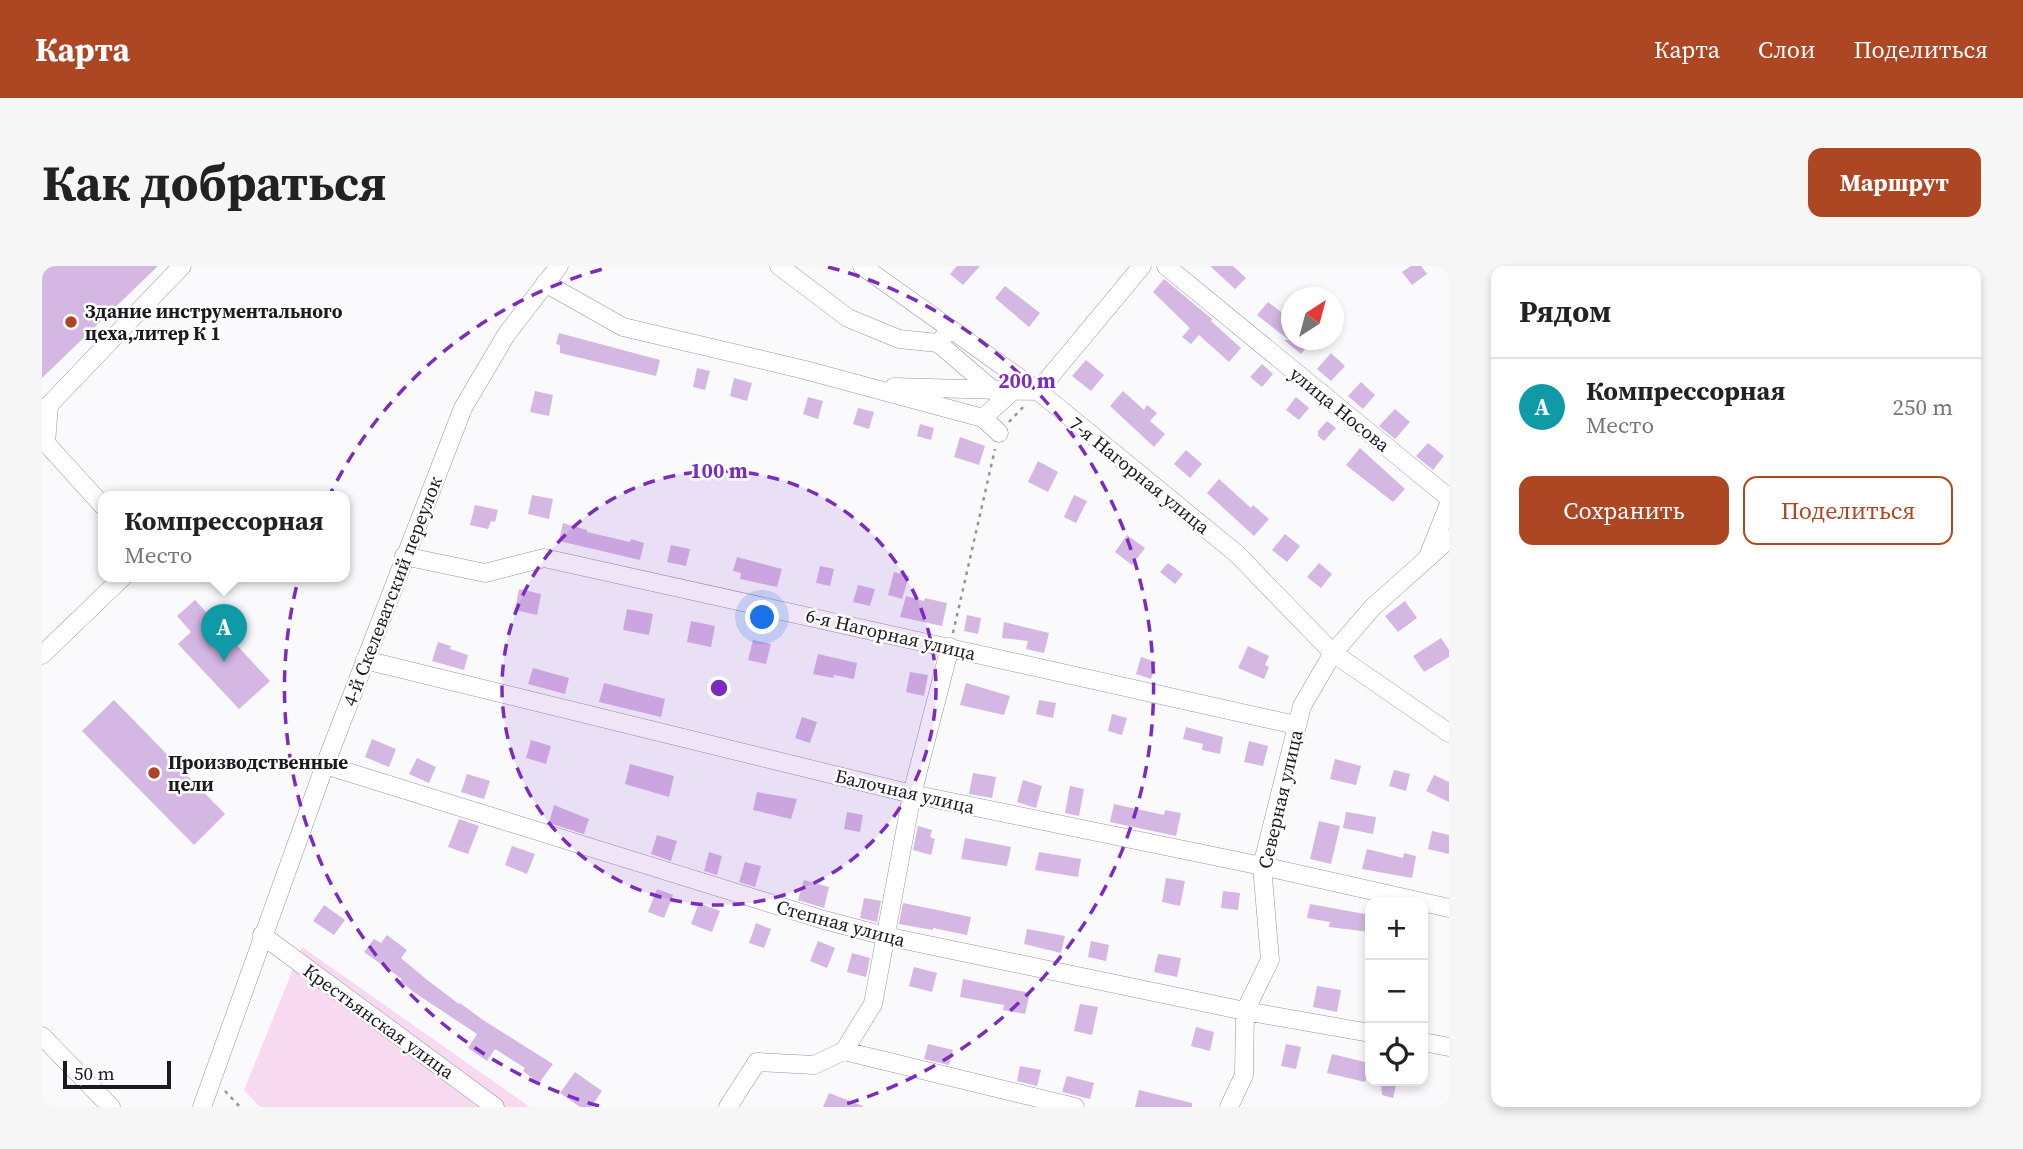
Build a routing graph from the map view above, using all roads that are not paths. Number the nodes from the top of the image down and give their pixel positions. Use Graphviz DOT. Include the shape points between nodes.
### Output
graph roads {
  1 [pos="182,266"];
  2 [pos="559,266"];
  3 [pos="779,266"];
  4 [pos="862,266"];
  5 [pos="1142,266"];
  6 [pos="1166,266"];
  7 [pos="545,284"];
  8 [pos="951,329"];
  9 [pos="938,343"];
  10 [pos="865,386"];
  11 [pos="1025,388"];
  12 [pos="993,390"];
  13 [pos="983,418"];
  14 [pos="999,433"];
  15 [pos="1449,498"];
  16 [pos="98,500"];
  17 [pos="1449,503"];
  18 [pos="1449,538"];
  19 [pos="404,556"];
  20 [pos="1428,557"];
  21 [pos="118,582"];
  22 [pos="950,647"];
  23 [pos="1333,653"];
  24 [pos="42,655"];
  25 [pos="365,660"];
  26 [pos="1296,725"];
  27 [pos="1449,733"];
  28 [pos="324,765"];
  29 [pos="912,794"];
  30 [pos="1262,866"];
  31 [pos="1449,908"];
  32 [pos="262,935"];
  33 [pos="885,936"];
  34 [pos="1245,1011"];
  35 [pos="1365,1032"];
  36 [pos="1428,1043"];
  37 [pos="45,1044"];
  38 [pos="1449,1047"];
  39 [pos="844,1051"];
  40 [pos="111,1107"];
  41 [pos="202,1107"];
  42 [pos="495,1107"];
  43 [pos="728,1107"];
  44 [pos="1075,1107"];
  45 [pos="1229,1107"];
  1 -- 16 [label="street" via="49,405 46,443"];
  2 -- 7 [label="street, 4-й Скелеватский переулок"];
  3 -- 9 [label="street" via="848,318 899,339"];
  4 -- 8 [label="street, 7-я Нагорная улица"];
  5 -- 11 [label="street"];
  6 -- 15 [label="street, улица Носова"];
  7 -- 10 [label="street" via="623,327"];
  7 -- 19 [label="street, 4-й Скелеватский переулок" via="506,335 463,408"];
  8 -- 9 [label="street"];
  8 -- 11 [label="street, 7-я Нагорная улица"];
  9 -- 12 [label="street"];
  10 -- 12 [label="street"];
  10 -- 13 [label="street"];
  11 -- 12 [label="street"];
  11 -- 13 [label="street"];
  11 -- 23 [label="street, 7-я Нагорная улица" via="1237,554"];
  13 -- 14 [label="street"];
  17 -- 20 [label="street"];
  18 -- 20 [label="street, Северная улица"];
  19 -- 22 [label="street, 6-я Нагорная улица" via="485,573 544,558"];
  19 -- 25 [label="street, 4-й Скелеватский переулок"];
  20 -- 23 [label="street, Северная улица" via="1373,607"];
  21 -- 24 [label="street"];
  22 -- 26 [label="street, 6-я Нагорная улица"];
  22 -- 29 [label="street"];
  23 -- 26 [label="street, Северная улица"];
  23 -- 27 [label="street"];
  25 -- 28 [label="street, 4-й Скелеватский переулок"];
  25 -- 29 [label="street, Балочная улица"];
  26 -- 30 [label="street, Северная улица"];
  28 -- 32 [label="street, 4-й Скелеватский переулок"];
  28 -- 33 [label="street, Степная улица"];
  29 -- 30 [label="street, Балочная улица"];
  29 -- 33 [label="street"];
  30 -- 31 [label="street, Балочная улица"];
  30 -- 34 [label="street, Северная улица" via="1270,960"];
  32 -- 41 [label="street, 4-й Скелеватский переулок"];
  32 -- 42 [label="street, Крестьянская улица"];
  33 -- 34 [label="street, Степная улица"];
  33 -- 39 [label="street" via="873,1004"];
  34 -- 35 [label="street, Степная улица"];
  34 -- 45 [label="street, Северная улица" via="1244,1075"];
  36 -- 38 [label="street"];
  37 -- 40 [label="street"];
  39 -- 43 [label="street" via="814,1065 758,1062"];
  39 -- 44 [label="street"];
}
